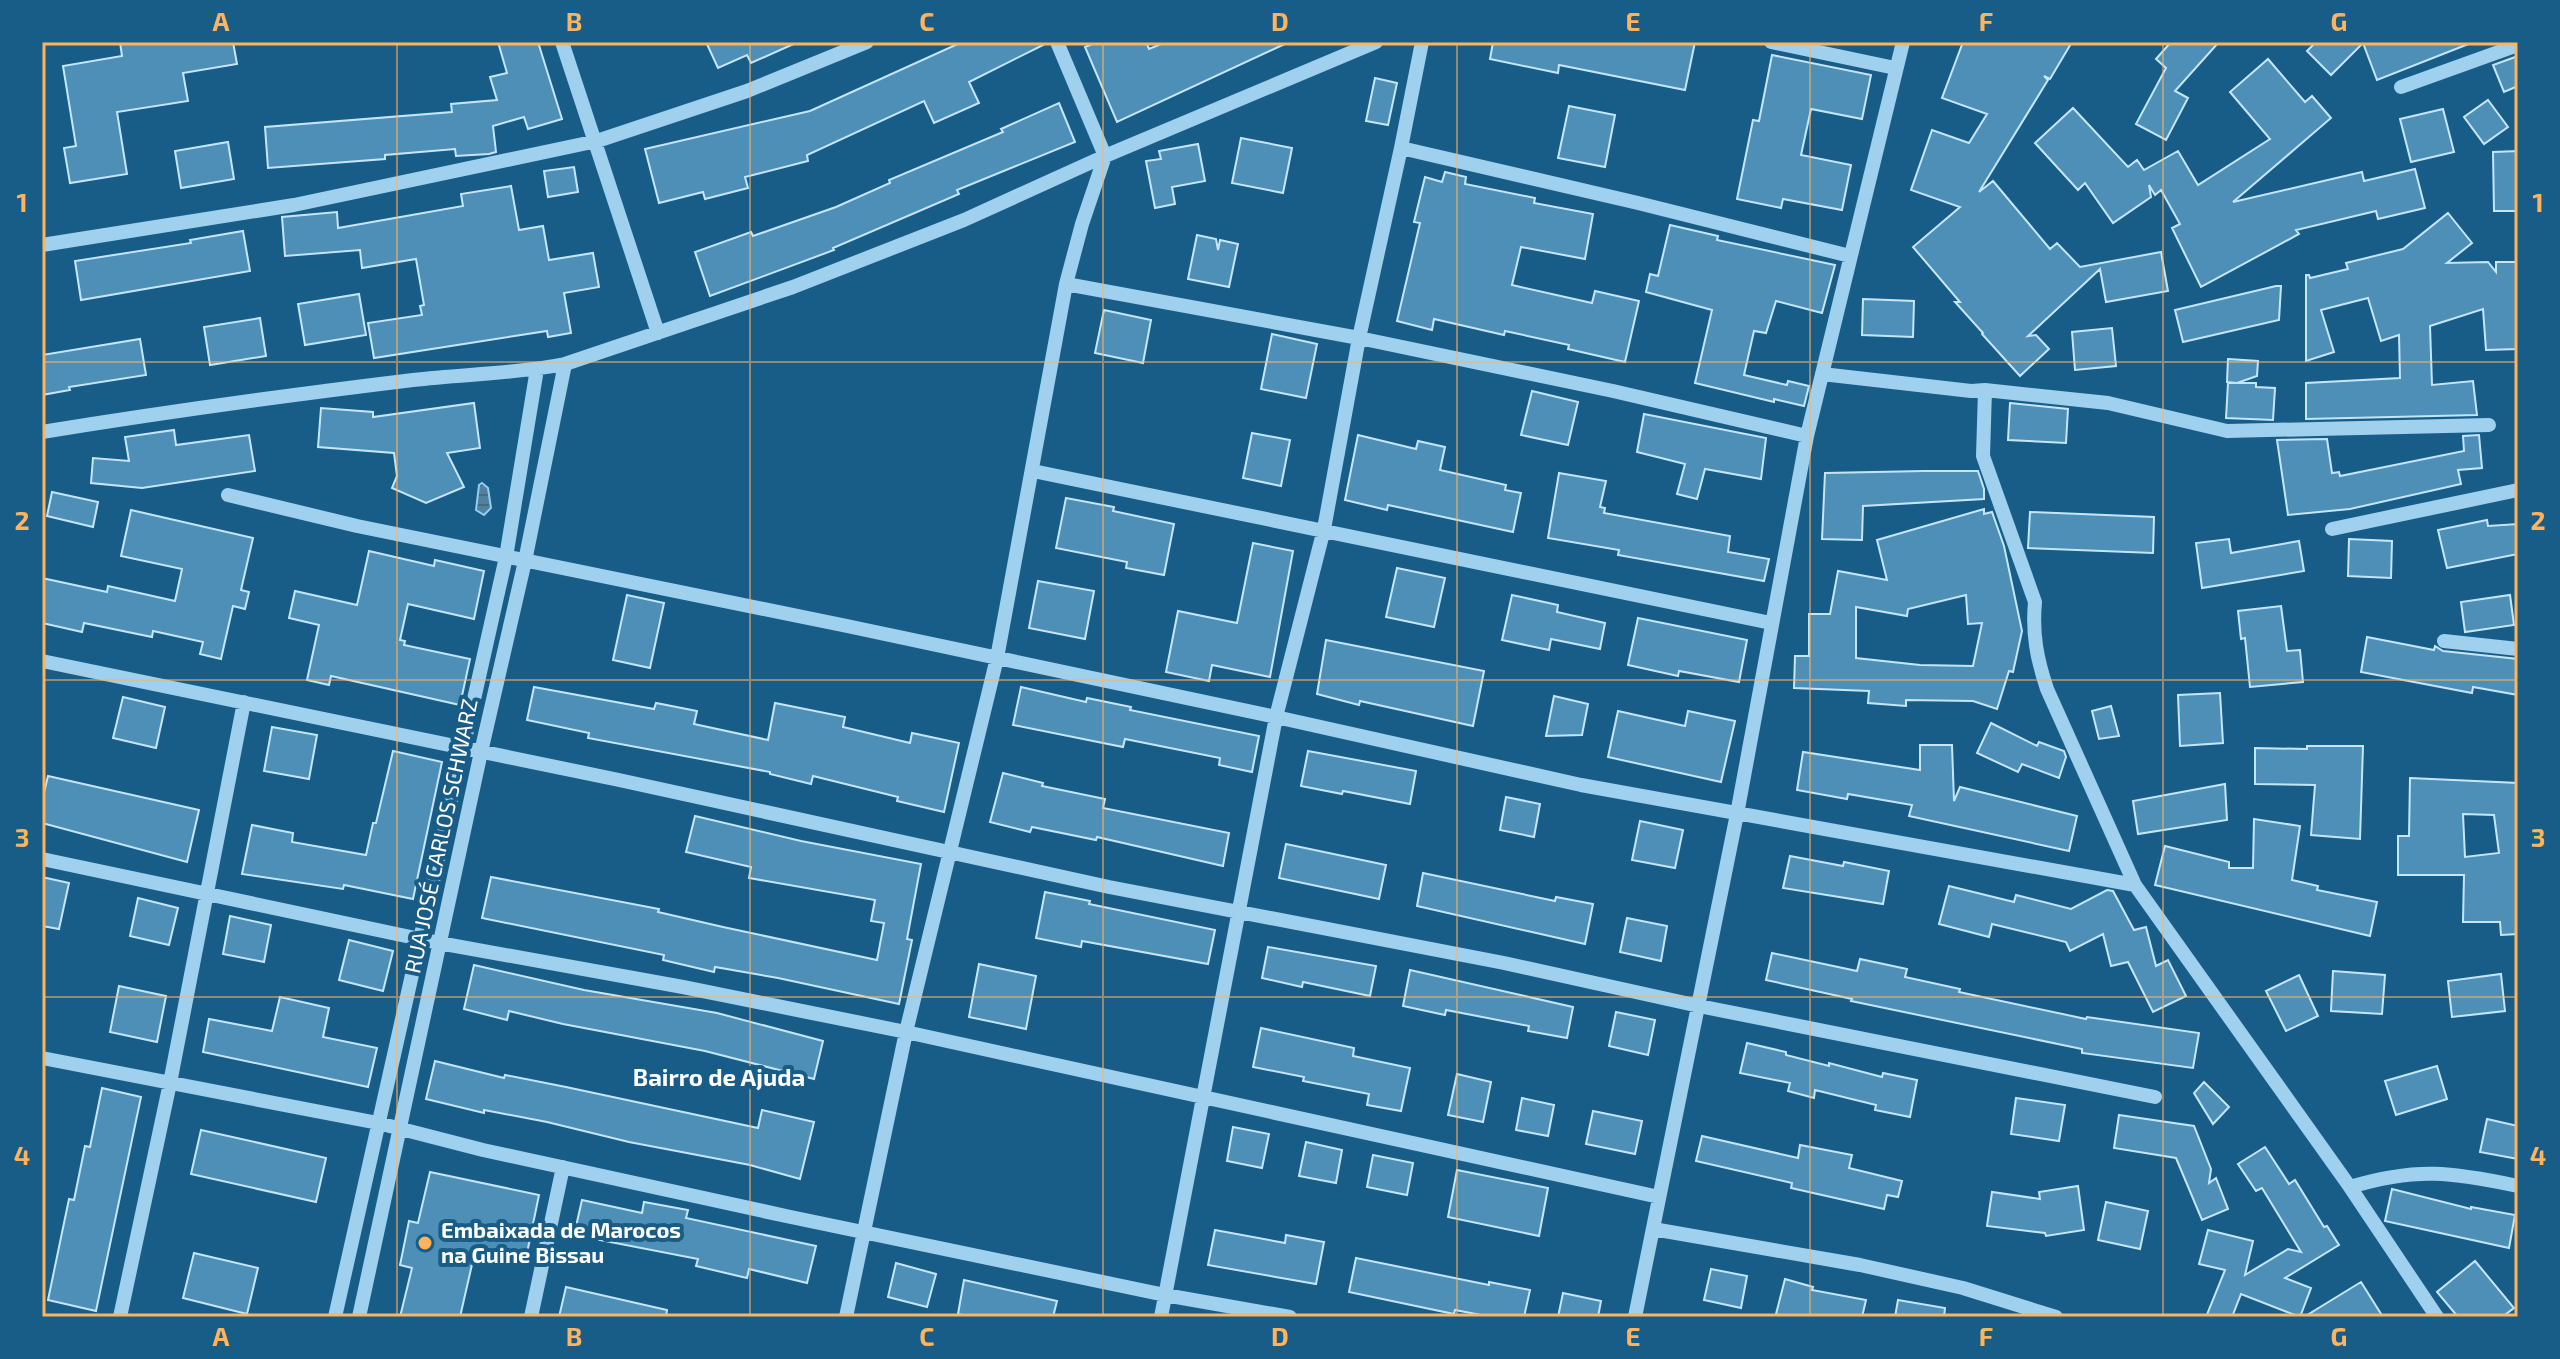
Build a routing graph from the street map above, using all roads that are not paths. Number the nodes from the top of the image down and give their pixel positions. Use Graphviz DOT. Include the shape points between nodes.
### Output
graph roads {
  1 [pos="562,42"];
  2 [pos="867,42"];
  3 [pos="1057,42"];
  4 [pos="1376,42"];
  5 [pos="1422,42"];
  6 [pos="1771,42"];
  7 [pos="1903,42"];
  8 [pos="2518,45"];
  9 [pos="1895,68"];
  10 [pos="2401,87"];
  11 [pos="597,141"];
  12 [pos="1401,148"];
  13 [pos="1105,156"];
  14 [pos="42,245"];
  15 [pos="1850,256"];
  16 [pos="1066,284"];
  17 [pos="658,333"];
  18 [pos="1359,338"];
  19 [pos="565,364"];
  20 [pos="537,369"];
  21 [pos="1822,374"];
  22 [pos="1985,390"];
  23 [pos="2489,425"];
  24 [pos="42,432"];
  25 [pos="1807,436"];
  26 [pos="1033,471"];
  27 [pos="2518,490"];
  28 [pos="228,495"];
  29 [pos="1324,529"];
  30 [pos="2332,529"];
  31 [pos="506,557"];
  32 [pos="525,561"];
  33 [pos="1771,623"];
  34 [pos="2444,641"];
  35 [pos="2518,649"];
  36 [pos="997,658"];
  37 [pos="42,661"];
  38 [pos="244,702"];
  39 [pos="1276,717"];
  40 [pos="463,747"];
  41 [pos="481,752"];
  42 [pos="1737,814"];
  43 [pos="950,853"];
  44 [pos="42,859"];
  45 [pos="2135,885"];
  46 [pos="206,895"];
  47 [pos="1238,913"];
  48 [pos="421,938"];
  49 [pos="439,943"];
  50 [pos="1699,1006"];
  51 [pos="906,1032"];
  52 [pos="42,1058"];
  53 [pos="170,1083"];
  54 [pos="1202,1096"];
  55 [pos="2155,1097"];
  56 [pos="378,1123"];
  57 [pos="401,1129"];
  58 [pos="563,1167"];
  59 [pos="2518,1186"];
  60 [pos="2350,1187"];
  61 [pos="1659,1197"];
  62 [pos="1653,1229"];
  63 [pos="864,1231"];
  64 [pos="1165,1295"];
  65 [pos="120,1317"];
  66 [pos="335,1317"];
  67 [pos="359,1317"];
  68 [pos="531,1317"];
  69 [pos="846,1317"];
  70 [pos="1161,1317"];
  71 [pos="1290,1317"];
  72 [pos="1635,1317"];
  73 [pos="2056,1317"];
  74 [pos="2437,1317"];
  1 -- 11 [label="street"];
  2 -- 11 [label="street" via="747,91"];
  3 -- 13 [label="street"];
  4 -- 13 [label="street"];
  5 -- 12 [label="street"];
  6 -- 9 [label="street"];
  7 -- 9 [label="street"];
  8 -- 10 [label="street"];
  9 -- 15 [label="street"];
  11 -- 14 [label="street" via="294,205"];
  11 -- 17 [label="street"];
  12 -- 15 [label="street"];
  12 -- 18 [label="street"];
  13 -- 16 [label="street"];
  13 -- 17 [label="street" via="964,220"];
  15 -- 21 [label="street"];
  16 -- 18 [label="street"];
  16 -- 26 [label="street"];
  17 -- 19 [label="street"];
  18 -- 25 [label="street"];
  18 -- 29 [label="street"];
  19 -- 20 [label="street"];
  19 -- 32 [label="street, RUA JOSÉ CARLOS SCHWARZ"];
  20 -- 24 [label="street" via="202,407"];
  20 -- 31 [label="street, RUA JOSÉ CARLOS SCHWARZ"];
  21 -- 22 [label="street"];
  21 -- 25 [label="street"];
  22 -- 23 [label="street" via="2108,403 2227,431"];
  22 -- 45 [label="street" via="1983,456 2035,602 2037,658"];
  25 -- 33 [label="street"];
  26 -- 29 [label="street"];
  26 -- 36 [label="street"];
  27 -- 30 [label="street"];
  28 -- 31 [label="street"];
  29 -- 33 [label="street"];
  29 -- 39 [label="street"];
  31 -- 32 [label="street"];
  31 -- 40 [label="street, RUA JOSÉ CARLOS SCHWARZ"];
  32 -- 36 [label="street"];
  32 -- 41 [label="street, RUA JOSÉ CARLOS SCHWARZ"];
  33 -- 42 [label="street"];
  34 -- 35 [label="street"];
  36 -- 39 [label="street"];
  36 -- 43 [label="street"];
  37 -- 38 [label="street"];
  38 -- 40 [label="street"];
  38 -- 46 [label="street"];
  39 -- 42 [label="street"];
  39 -- 47 [label="street"];
  40 -- 41 [label="street"];
  40 -- 48 [label="street, RUA JOSÉ CARLOS SCHWARZ"];
  41 -- 43 [label="street"];
  41 -- 49 [label="street, RUA JOSÉ CARLOS SCHWARZ"];
  42 -- 45 [label="street"];
  42 -- 50 [label="street"];
  43 -- 47 [label="street"];
  43 -- 51 [label="street"];
  44 -- 46 [label="street"];
  45 -- 60 [label="street"];
  46 -- 48 [label="street"];
  46 -- 53 [label="street"];
  47 -- 50 [label="street"];
  47 -- 54 [label="street"];
  48 -- 49 [label="street"];
  48 -- 56 [label="street, RUA JOSÉ CARLOS SCHWARZ"];
  49 -- 51 [label="street"];
  49 -- 57 [label="street, RUA JOSÉ CARLOS SCHWARZ"];
  50 -- 55 [label="street"];
  50 -- 61 [label="street"];
  51 -- 54 [label="street"];
  51 -- 63 [label="street"];
  52 -- 53 [label="street"];
  53 -- 56 [label="street"];
  53 -- 65 [label="street"];
  54 -- 61 [label="street"];
  54 -- 64 [label="street"];
  56 -- 57 [label="street"];
  56 -- 66 [label="street, RUA JOSÉ CARLOS SCHWARZ"];
  57 -- 58 [label="street"];
  57 -- 67 [label="street, RUA JOSÉ CARLOS SCHWARZ"];
  58 -- 63 [label="street"];
  58 -- 68 [label="street"];
  59 -- 60 [label="street" via="2428,1172 2386,1176"];
  60 -- 74 [label="street"];
  61 -- 62 [label="street"];
  62 -- 72 [label="street"];
  62 -- 73 [label="street" via="1860,1265 1963,1288"];
  63 -- 64 [label="street"];
  63 -- 69 [label="street"];
  64 -- 70 [label="street"];
  64 -- 71 [label="street"];
}
